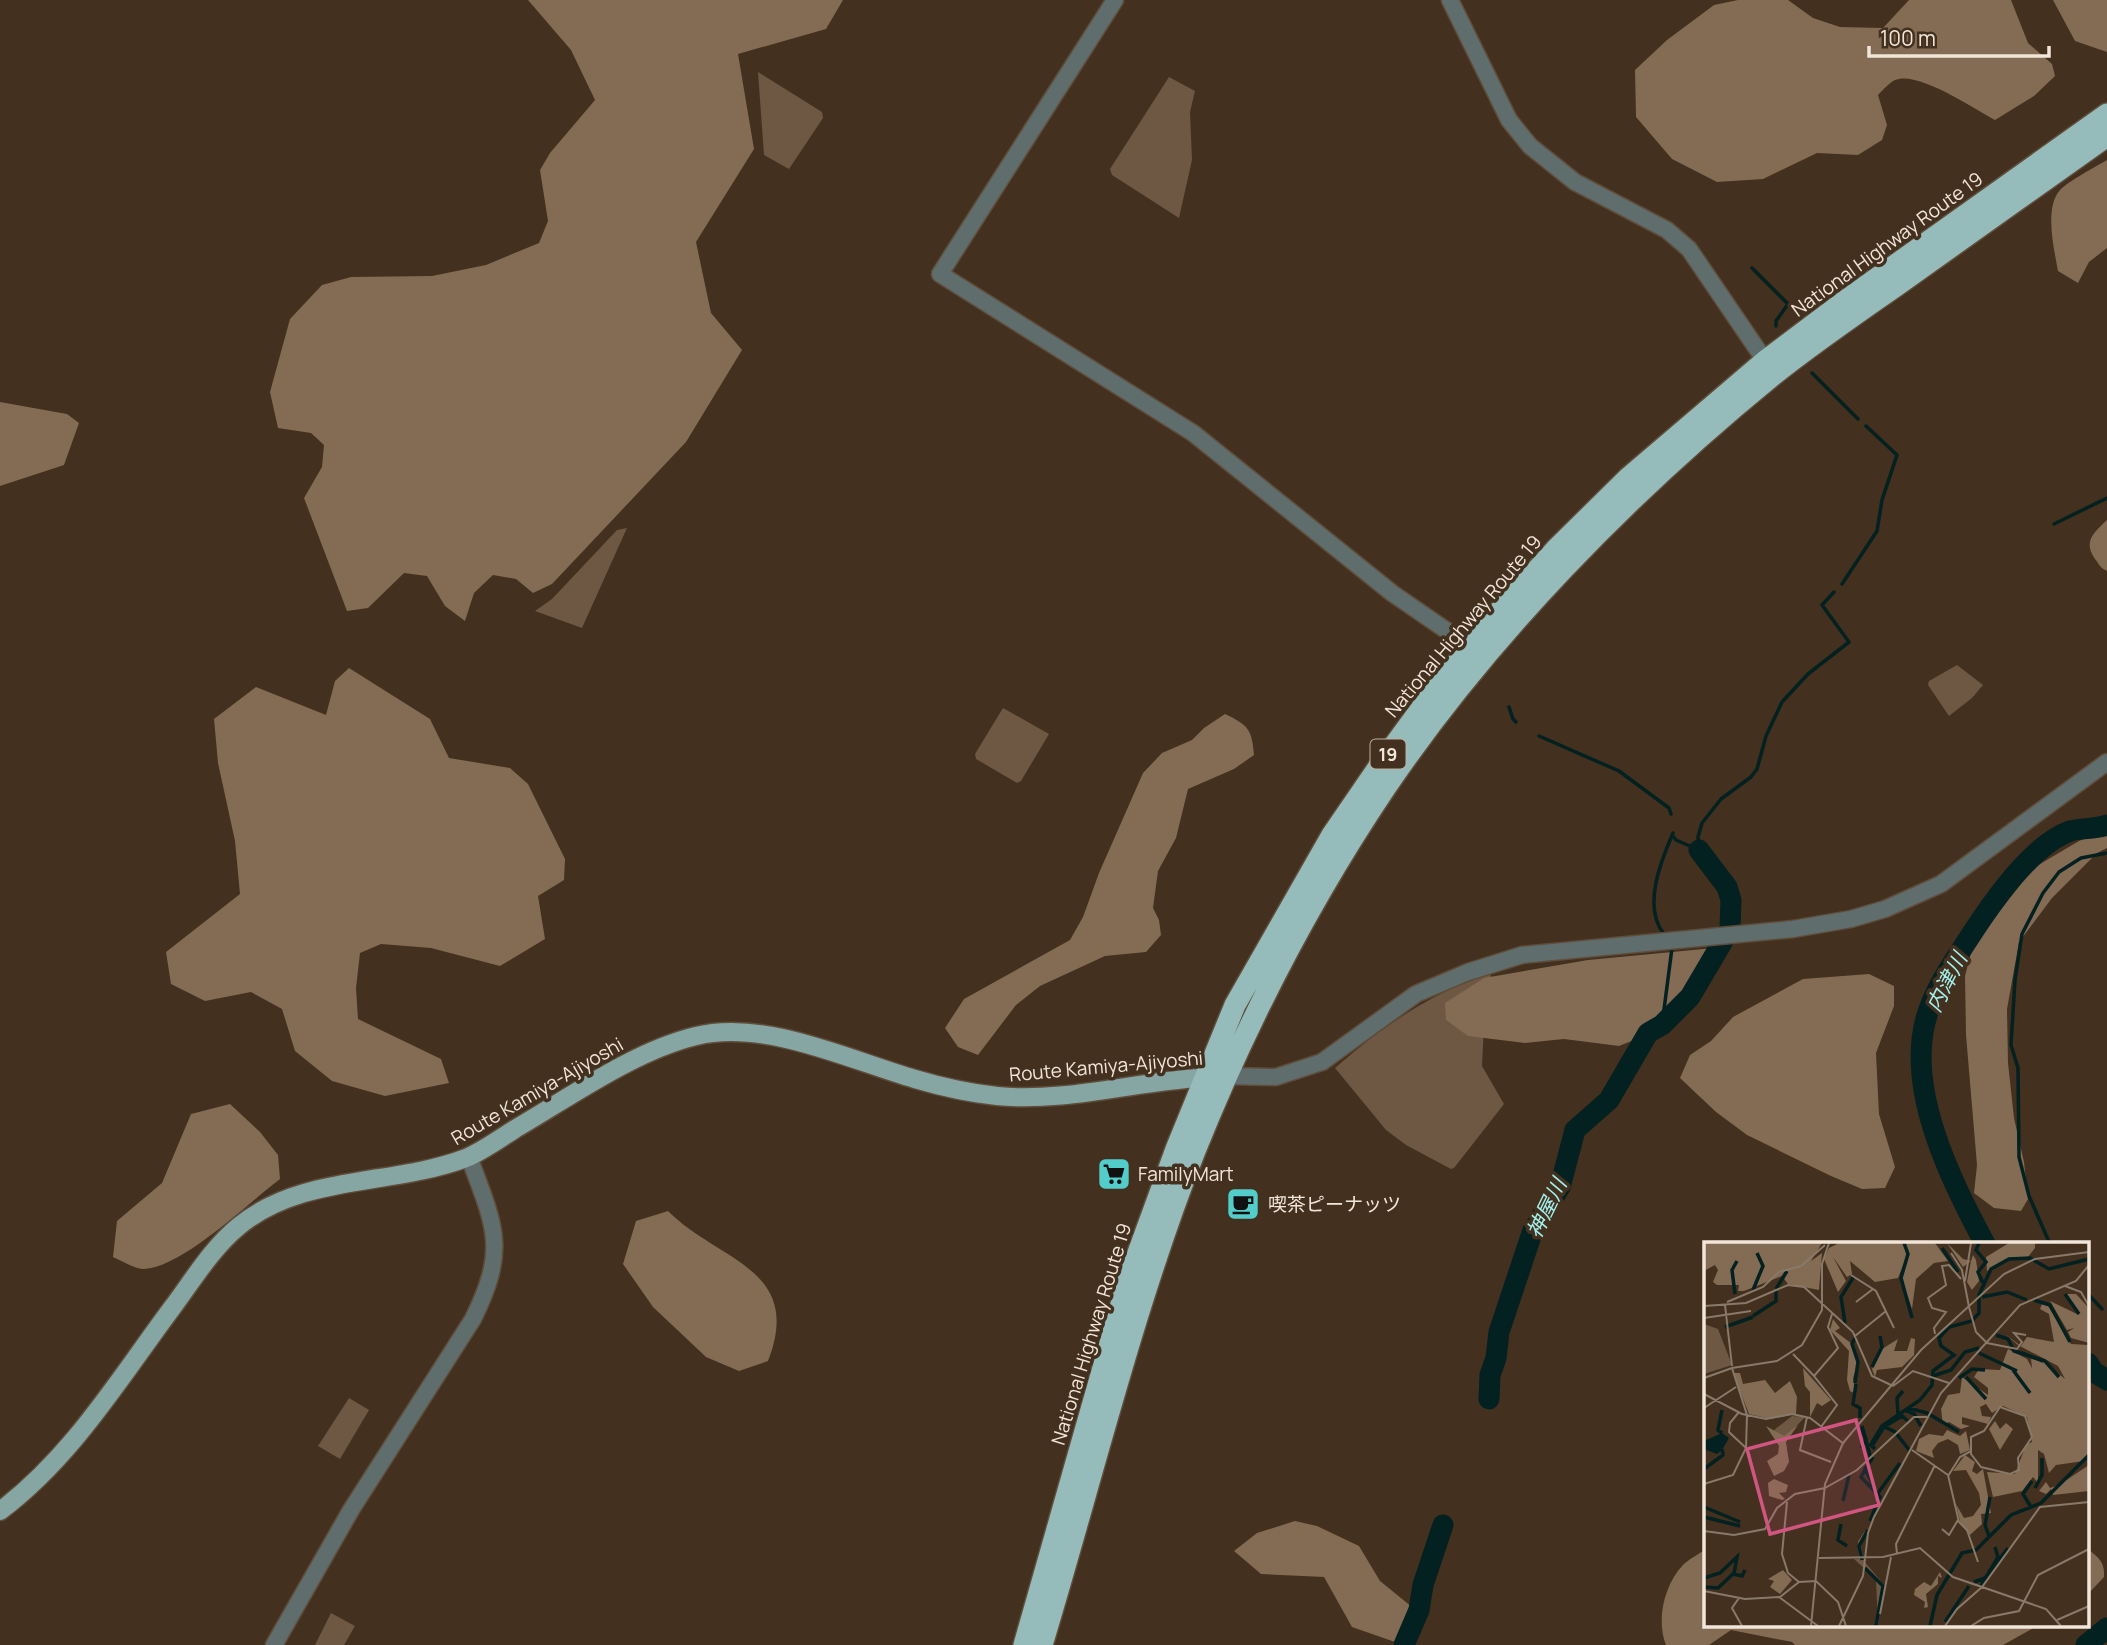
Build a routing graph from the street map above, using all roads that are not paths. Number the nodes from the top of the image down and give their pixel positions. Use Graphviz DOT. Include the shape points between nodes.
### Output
graph roads {
  1 [pos="1115,0"];
  2 [pos="1450,0"];
  3 [pos="2107,114"];
  4 [pos="2107,136"];
  5 [pos="1770,367"];
  6 [pos="1453,635"];
  7 [pos="2107,762"];
  8 [pos="1390,809"];
  9 [pos="1369,814"];
  10 [pos="1216,1077"];
  11 [pos="469,1157"];
  12 [pos="0,1511"];
  13 [pos="274,1645"];
  14 [pos="1024,1645"];
  15 [pos="1042,1645"];
  1 -- 6 [label="street" via="940,274 1193,433 1392,593"];
  2 -- 5 [label="street" via="1509,120 1530,146 1575,183 1667,230 1689,249"];
  3 -- 5 [label="highway, National Highway Route 19 / 19" via="1846,300"];
  4 -- 5 [label="highway, National Highway Route 19 / 19"];
  5 -- 9 [label="highway, National Highway Route 19 / 19" via="1630,501 1503,636"];
  5 -- 10 [label="highway, National Highway Route 19 / 19" via="1628,478 1556,548 1434,691 1332,835 1236,1005"];
  7 -- 10 [label="street" via="1941,884 1885,909 1793,929 1522,955 1416,994 1322,1062 1276,1077"];
  8 -- 9 [label="highway"];
  9 -- 10 [label="highway, National Highway Route 19 / 19"];
  10 -- 11 [label="main road, Route Kamiya-Ajiyoshi" via="1039,1097 1001,1097 938,1086 772,1037 738,1031 697,1035 645,1054"];
  10 -- 14 [label="highway, National Highway Route 19 / 19" via="1176,1149 1128,1280"];
  10 -- 15 [label="highway, National Highway Route 19 / 19" via="1156,1258"];
  11 -- 12 [label="main road, Route Kamiya-Ajiyoshi" via="285,1199 239,1226 213,1252 103,1406 41,1478"];
  11 -- 13 [label="street" via="496,1241 489,1285 473,1319 351,1510"];
}
